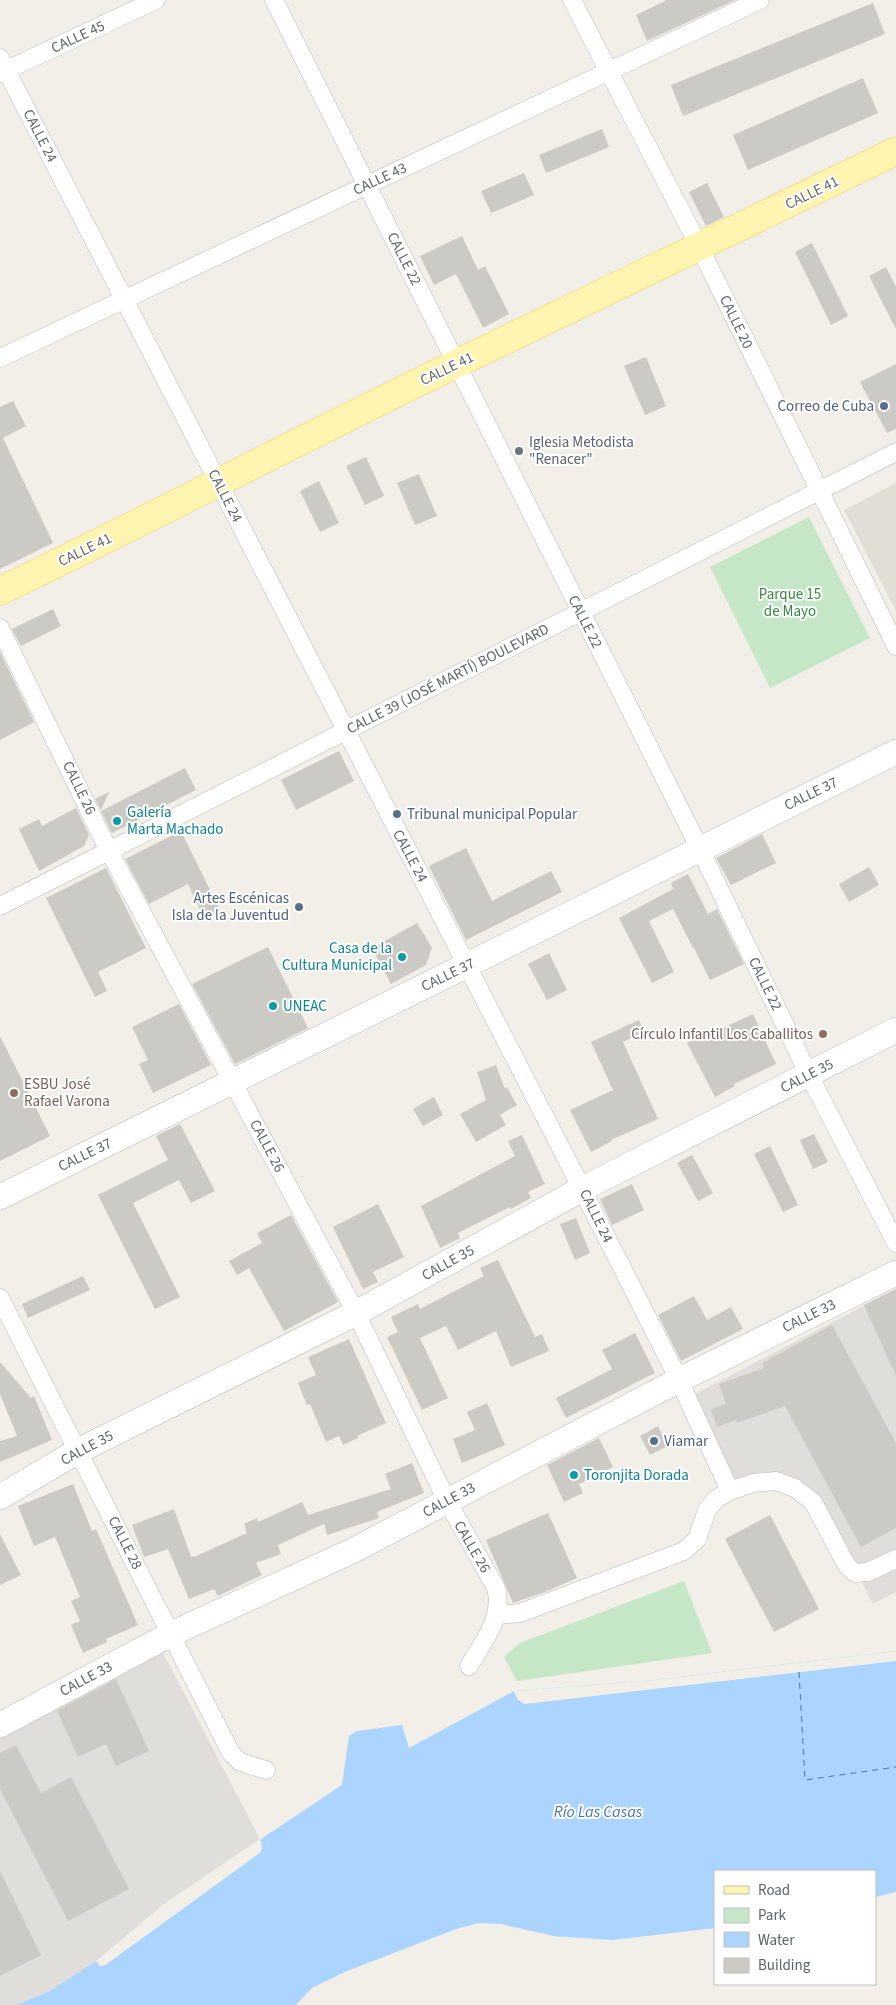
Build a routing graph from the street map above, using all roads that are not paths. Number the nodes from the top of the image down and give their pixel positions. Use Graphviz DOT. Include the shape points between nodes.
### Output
graph roads {
  1 [pos="156,0"];
  2 [pos="274,0"];
  3 [pos="572,0"];
  4 [pos="760,0"];
  5 [pos="2,67"];
  6 [pos="608,72"];
  7 [pos="896,151"];
  8 [pos="366,186"];
  9 [pos="700,248"];
  10 [pos="124,300"];
  11 [pos="0,358"];
  12 [pos="456,364"];
  13 [pos="896,452"];
  14 [pos="219,483"];
  15 [pos="819,491"];
  16 [pos="0,591"];
  17 [pos="580,612"];
  18 [pos="0,628"];
  19 [pos="896,646"];
  20 [pos="345,731"];
  21 [pos="896,752"];
  22 [pos="700,849"];
  23 [pos="110,851"];
  24 [pos="0,906"];
  25 [pos="467,965"];
  26 [pos="896,1030"];
  27 [pos="809,1075"];
  28 [pos="232,1082"];
  29 [pos="582,1189"];
  30 [pos="0,1197"];
  31 [pos="896,1243"];
  32 [pos="896,1273"];
  33 [pos="0,1298"];
  34 [pos="356,1313"];
  35 [pos="679,1380"];
  36 [pos="78,1452"];
  37 [pos="730,1491"];
  38 [pos="0,1497"];
  39 [pos="447,1502"];
  40 [pos="896,1559"];
  41 [pos="497,1615"];
  42 [pos="171,1634"];
  43 [pos="469,1666"];
  44 [pos="0,1725"];
  45 [pos="266,1770"];
  1 -- 5 [label="street, CALLE 45"];
  2 -- 8 [label="street, CALLE 22"];
  3 -- 6 [label="street, CALLE 20"];
  4 -- 6 [label="street, CALLE 43"];
  5 -- 10 [label="street, CALLE 24"];
  6 -- 8 [label="street, CALLE 43"];
  6 -- 9 [label="street, CALLE 20"];
  7 -- 9 [label="main road, CALLE 41"];
  8 -- 10 [label="street, CALLE 43"];
  8 -- 12 [label="street, CALLE 22"];
  9 -- 12 [label="main road, CALLE 41"];
  9 -- 15 [label="street, CALLE 20"];
  10 -- 11 [label="street, CALLE 43"];
  10 -- 14 [label="street, CALLE 24"];
  12 -- 14 [label="main road, CALLE 41"];
  12 -- 17 [label="street, CALLE 22"];
  13 -- 15 [label="street, CALLE 39 (JOSÉ MARTÍ) BOULEVARD"];
  14 -- 16 [label="main road, CALLE 41"];
  14 -- 20 [label="street, CALLE 24"];
  15 -- 17 [label="street, CALLE 39 (JOSÉ MARTÍ) BOULEVARD"];
  15 -- 19 [label="street, CALLE 20"];
  17 -- 20 [label="street, CALLE 39 (JOSÉ MARTÍ) BOULEVARD"];
  17 -- 22 [label="street, CALLE 22"];
  18 -- 23 [label="street, CALLE 26"];
  20 -- 23 [label="street, CALLE 39 (JOSÉ MARTÍ) BOULEVARD"];
  20 -- 25 [label="street, CALLE 24"];
  21 -- 22 [label="street, CALLE 37"];
  22 -- 25 [label="street, CALLE 37"];
  22 -- 27 [label="street, CALLE 22"];
  23 -- 24 [label="street, CALLE 39 (JOSÉ MARTÍ) BOULEVARD"];
  23 -- 28 [label="street, CALLE 26"];
  25 -- 28 [label="street, CALLE 37"];
  25 -- 29 [label="street, CALLE 24"];
  26 -- 27 [label="street, CALLE 35"];
  27 -- 29 [label="street, CALLE 35"];
  27 -- 31 [label="street, CALLE 22"];
  28 -- 30 [label="street, CALLE 37"];
  28 -- 34 [label="street, CALLE 26"];
  29 -- 34 [label="street, CALLE 35"];
  29 -- 35 [label="street, CALLE 24"];
  32 -- 35 [label="street, CALLE 33"];
  33 -- 36 [label="street, CALLE 28"];
  34 -- 36 [label="street, CALLE 35"];
  34 -- 39 [label="street, CALLE 26"];
  35 -- 37 [label="street, CALLE 24"];
  35 -- 39 [label="street, CALLE 33"];
  36 -- 38 [label="street, CALLE 35"];
  36 -- 42 [label="street, CALLE 28"];
  37 -- 40 [label="street" via="753,1483 776,1481 795,1488 813,1502 847,1566 855,1573 868,1572"];
  37 -- 41 [label="street" via="716,1499 707,1510 697,1539 684,1551 520,1613"];
  39 -- 41 [label="street, CALLE 26" via="496,1588 499,1598"];
  39 -- 42 [label="street, CALLE 33" via="352,1551"];
  41 -- 43 [label="street, CALLE 26"];
  42 -- 44 [label="street, CALLE 33"];
  42 -- 45 [label="street, CALLE 28" via="231,1753 240,1762"];
}
